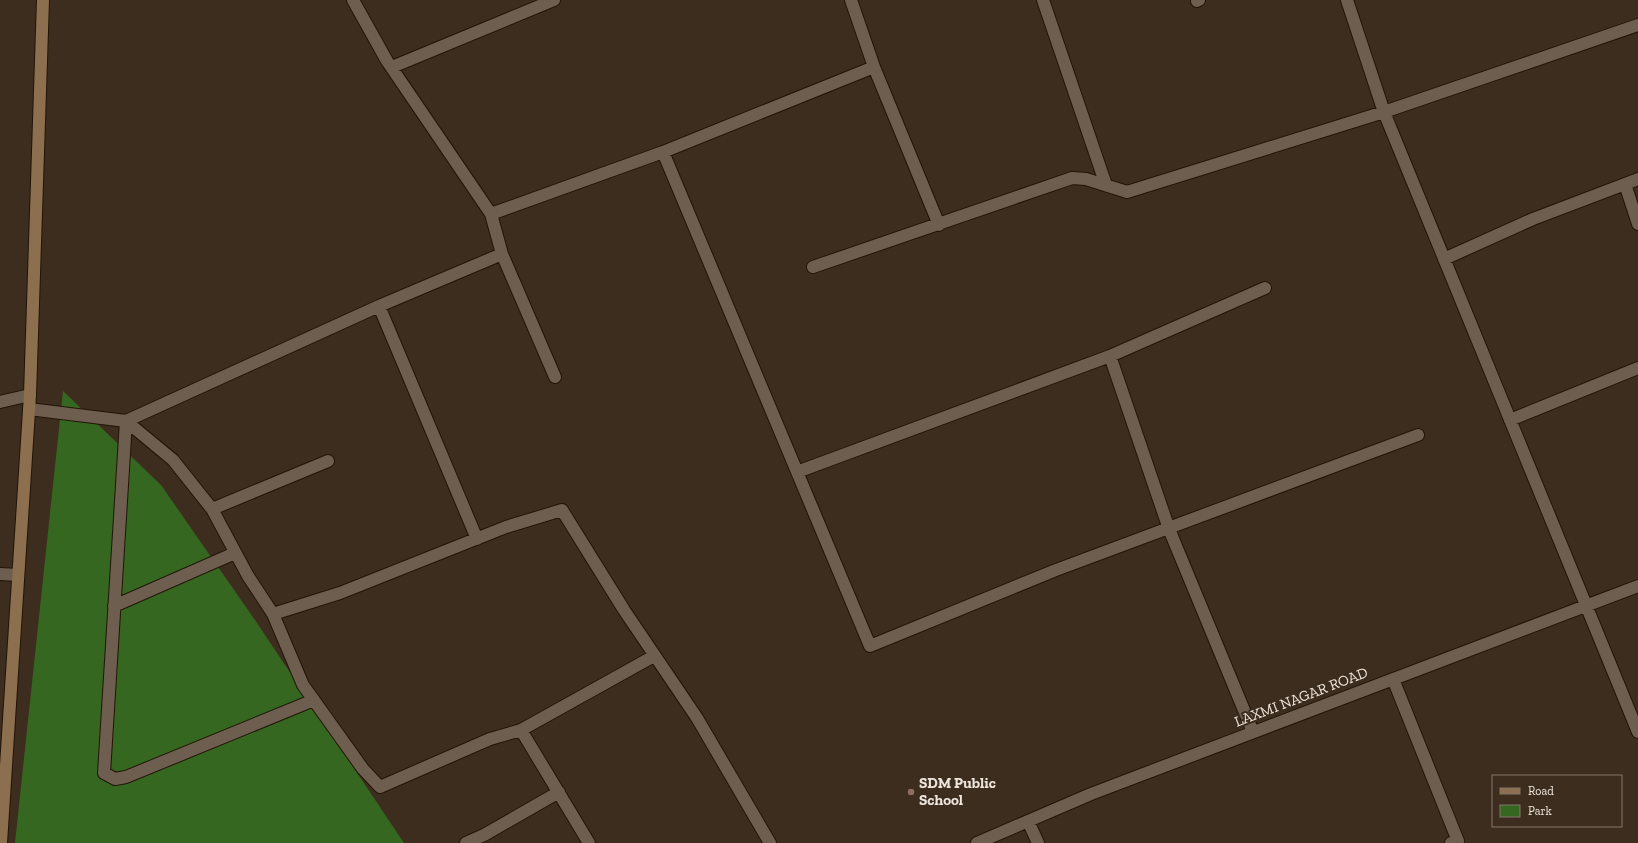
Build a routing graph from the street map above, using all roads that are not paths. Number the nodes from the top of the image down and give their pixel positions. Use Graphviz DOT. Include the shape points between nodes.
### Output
graph roads {
  1 [pos="43,0"];
  2 [pos="353,0"];
  3 [pos="554,0"];
  4 [pos="852,0"];
  5 [pos="1043,0"];
  6 [pos="1347,0"];
  7 [pos="1638,25"];
  8 [pos="874,66"];
  9 [pos="392,67"];
  10 [pos="1384,112"];
  11 [pos="663,152"];
  12 [pos="1638,179"];
  13 [pos="1625,184"];
  14 [pos="1106,185"];
  15 [pos="491,214"];
  16 [pos="1638,224"];
  17 [pos="939,225"];
  18 [pos="502,254"];
  19 [pos="1444,259"];
  20 [pos="813,267"];
  21 [pos="1265,288"];
  22 [pos="379,306"];
  23 [pos="1110,356"];
  24 [pos="1638,368"];
  25 [pos="555,377"];
  26 [pos="30,395"];
  27 [pos="0,402"];
  28 [pos="29,409"];
  29 [pos="1510,420"];
  30 [pos="126,421"];
  31 [pos="1418,435"];
  32 [pos="328,461"];
  33 [pos="797,472"];
  34 [pos="212,509"];
  35 [pos="1169,529"];
  36 [pos="477,539"];
  37 [pos="236,553"];
  38 [pos="0,574"];
  39 [pos="18,575"];
  40 [pos="1638,586"];
  41 [pos="114,606"];
  42 [pos="1586,606"];
  43 [pos="273,614"];
  44 [pos="654,656"];
  45 [pos="1393,679"];
  46 [pos="314,700"];
  47 [pos="521,730"];
  48 [pos="1253,732"];
  49 [pos="1638,732"];
  50 [pos="3,752"];
  51 [pos="559,792"];
  52 [pos="1028,821"];
  53 [pos="1,843"];
  54 [pos="466,843"];
  55 [pos="590,843"];
  56 [pos="770,843"];
  57 [pos="976,843"];
  58 [pos="1038,843"];
  59 [pos="1451,843"];
  1 -- 26 [label="street"];
  2 -- 9 [label="street"];
  3 -- 9 [label="street"];
  4 -- 8 [label="street"];
  5 -- 14 [label="street"];
  6 -- 10 [label="street"];
  7 -- 10 [label="street"];
  8 -- 11 [label="street"];
  8 -- 17 [label="street"];
  9 -- 15 [label="street"];
  10 -- 14 [label="street" via="1127,192"];
  10 -- 19 [label="street"];
  11 -- 15 [label="street"];
  11 -- 33 [label="street"];
  12 -- 13 [label="street"];
  13 -- 16 [label="street"];
  13 -- 19 [label="street" via="1533,219"];
  14 -- 17 [label="street" via="1072,178"];
  15 -- 18 [label="street"];
  17 -- 20 [label="street"];
  18 -- 22 [label="street"];
  18 -- 25 [label="street"];
  19 -- 29 [label="street"];
  21 -- 23 [label="street"];
  22 -- 30 [label="street"];
  22 -- 36 [label="street"];
  23 -- 33 [label="street"];
  23 -- 35 [label="street"];
  24 -- 29 [label="street"];
  26 -- 27 [label="street"];
  26 -- 28 [label="street"];
  28 -- 30 [label="street"];
  28 -- 39 [label="street"];
  29 -- 42 [label="street"];
  30 -- 34 [label="street" via="173,460"];
  30 -- 41 [label="street"];
  31 -- 35 [label="street"];
  32 -- 34 [label="street"];
  33 -- 35 [label="street" via="870,646 1056,570"];
  34 -- 37 [label="street"];
  35 -- 48 [label="street"];
  36 -- 43 [label="street" via="340,593"];
  36 -- 44 [label="street" via="562,510"];
  37 -- 41 [label="street"];
  37 -- 43 [label="street"];
  38 -- 39 [label="street"];
  39 -- 50 [label="street"];
  40 -- 42 [label="street, LAXMI NAGAR ROAD"];
  41 -- 46 [label="street" via="104,773 115,779 126,777"];
  42 -- 45 [label="street, LAXMI NAGAR ROAD"];
  42 -- 49 [label="street"];
  43 -- 46 [label="street" via="303,685"];
  44 -- 47 [label="street"];
  44 -- 56 [label="street" via="697,718"];
  45 -- 48 [label="street, LAXMI NAGAR ROAD"];
  45 -- 59 [label="street" via="1458,841"];
  46 -- 47 [label="street" via="363,769 380,787 490,739"];
  47 -- 51 [label="street"];
  48 -- 52 [label="street, LAXMI NAGAR ROAD"];
  50 -- 53 [label="street"];
  51 -- 54 [label="street"];
  51 -- 55 [label="street"];
  52 -- 57 [label="street, LAXMI NAGAR ROAD"];
  52 -- 58 [label="street"];
}
